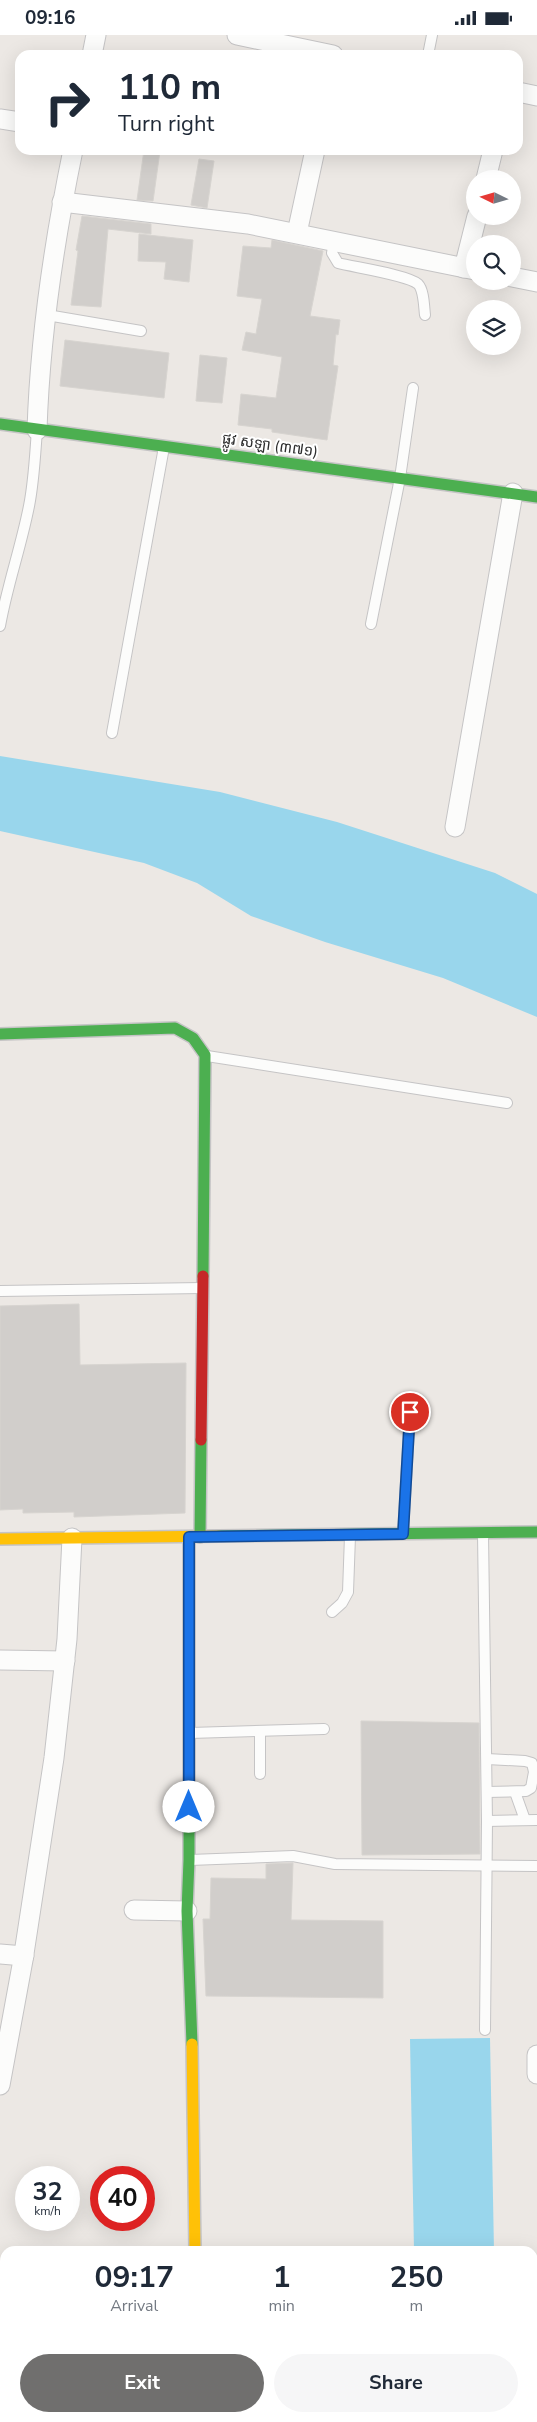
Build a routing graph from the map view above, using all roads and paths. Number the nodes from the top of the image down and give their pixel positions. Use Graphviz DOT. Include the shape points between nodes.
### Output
graph roads {
  1 [pos="96,35"];
  2 [pos="238,35"];
  3 [pos="432,35"];
  4 [pos="93,50"];
  5 [pos="309,50"];
  6 [pos="429,50"];
  7 [pos="523,93"];
  8 [pos="537,96"];
  9 [pos="0,119"];
  10 [pos="15,121"];
  11 [pos="71,155"];
  12 [pos="314,155"];
  13 [pos="492,155"];
  14 [pos="488,170"];
  15 [pos="62,202"];
  16 [pos="297,233"];
  17 [pos="334,241"];
  18 [pos="466,268"];
  19 [pos="521,279"];
  20 [pos="537,282"];
  21 [pos="46,315"];
  22 [pos="425,315"];
  23 [pos="141,331"];
  24 [pos="413,387"];
  25 [pos="0,424"];
  26 [pos="37,429"];
  27 [pos="164,447"];
  28 [pos="400,478"];
  29 [pos="513,493"];
  30 [pos="537,497"];
  31 [pos="371,624"];
  32 [pos="0,626"];
  33 [pos="112,733"];
  34 [pos="455,827"];
  35 [pos="0,1033"];
  36 [pos="205,1055"];
  37 [pos="507,1103"];
  38 [pos="203,1288"];
  39 [pos="0,1291"];
  40 [pos="410,1412"];
  41 [pos="536,1530"];
  42 [pos="483,1533"];
  43 [pos="403,1534"];
  44 [pos="350,1535"];
  45 [pos="194,1537"];
  46 [pos="72,1538"];
  47 [pos="0,1539"];
  48 [pos="332,1611"];
  49 [pos="0,1660"];
  50 [pos="65,1661"];
  51 [pos="324,1729"];
  52 [pos="260,1732"];
  53 [pos="190,1733"];
  54 [pos="487,1759"];
  55 [pos="260,1774"];
  56 [pos="515,1791"];
  57 [pos="487,1792"];
  58 [pos="525,1820"];
  59 [pos="537,1820"];
  60 [pos="487,1821"];
  61 [pos="189,1860"];
  62 [pos="537,1866"];
  63 [pos="485,1867"];
  64 [pos="134,1910"];
  65 [pos="187,1911"];
  66 [pos="0,1954"];
  67 [pos="24,1956"];
  68 [pos="485,2030"];
  69 [pos="5,2035"];
  70 [pos="537,2055"];
  71 [pos="537,2074"];
  72 [pos="0,2085"];
  73 [pos="195,2246"];
  1 -- 4 [label="street"];
  2 -- 5 [label="street"];
  3 -- 6 [label="lane"];
  7 -- 8 [label="street"];
  9 -- 10 [label="street"];
  11 -- 15 [label="street"];
  12 -- 16 [label="street"];
  13 -- 14 [label="street"];
  15 -- 16 [label="street" via="248,224"];
  15 -- 21 [label="street"];
  16 -- 17 [label="street"];
  17 -- 18 [label="street"];
  17 -- 22 [label="lane" via="332,253 338,263 418,284"];
  19 -- 20 [label="street"];
  21 -- 23 [label="lane"];
  21 -- 26 [label="street"];
  24 -- 28 [label="lane"];
  25 -- 26 [label="street, ផ្លូវ សឡា (៣៧១)"];
  26 -- 27 [label="street, ផ្លូវ សឡា (៣៧១)"];
  26 -- 32 [label="lane" via="30,505 5,595"];
  27 -- 28 [label="street, ផ្លូវ សឡា (៣៧១)"];
  27 -- 33 [label="lane"];
  28 -- 29 [label="street, ផ្លូវ សឡា (៣៧១)"];
  28 -- 31 [label="lane"];
  29 -- 30 [label="street, ផ្លូវ សឡា (៣៧១)"];
  29 -- 34 [label="street"];
  35 -- 36 [label="street" via="175,1028 189,1033"];
  36 -- 37 [label="lane"];
  36 -- 38 [label="street"];
  38 -- 39 [label="lane"];
  38 -- 45 [label="street"];
  40 -- 43 [label="lane"];
  41 -- 42 [label="street"];
  42 -- 43 [label="street"];
  42 -- 54 [label="lane"];
  43 -- 44 [label="street"];
  44 -- 45 [label="street"];
  44 -- 48 [label="lane" via="348,1592"];
  45 -- 46 [label="street"];
  45 -- 53 [label="street"];
  46 -- 47 [label="street"];
  46 -- 50 [label="street"];
  49 -- 50 [label="street"];
  50 -- 67 [label="street"];
  51 -- 52 [label="lane"];
  52 -- 53 [label="lane"];
  52 -- 55 [label="lane"];
  53 -- 61 [label="street"];
  54 -- 56 [label="lane" via="532,1763 531,1788"];
  54 -- 57 [label="lane"];
  56 -- 57 [label="lane"];
  56 -- 58 [label="lane"];
  57 -- 60 [label="lane"];
  58 -- 59 [label="lane"];
  58 -- 60 [label="lane"];
  60 -- 63 [label="lane"];
  61 -- 63 [label="lane" via="294,1856 335,1864"];
  61 -- 65 [label="street"];
  62 -- 63 [label="lane"];
  63 -- 68 [label="lane"];
  64 -- 65 [label="street"];
  65 -- 73 [label="street" via="194,2096"];
  66 -- 67 [label="street"];
  67 -- 69 [label="street"];
  69 -- 72 [label="street"];
  70 -- 71 [label="street"];
}
